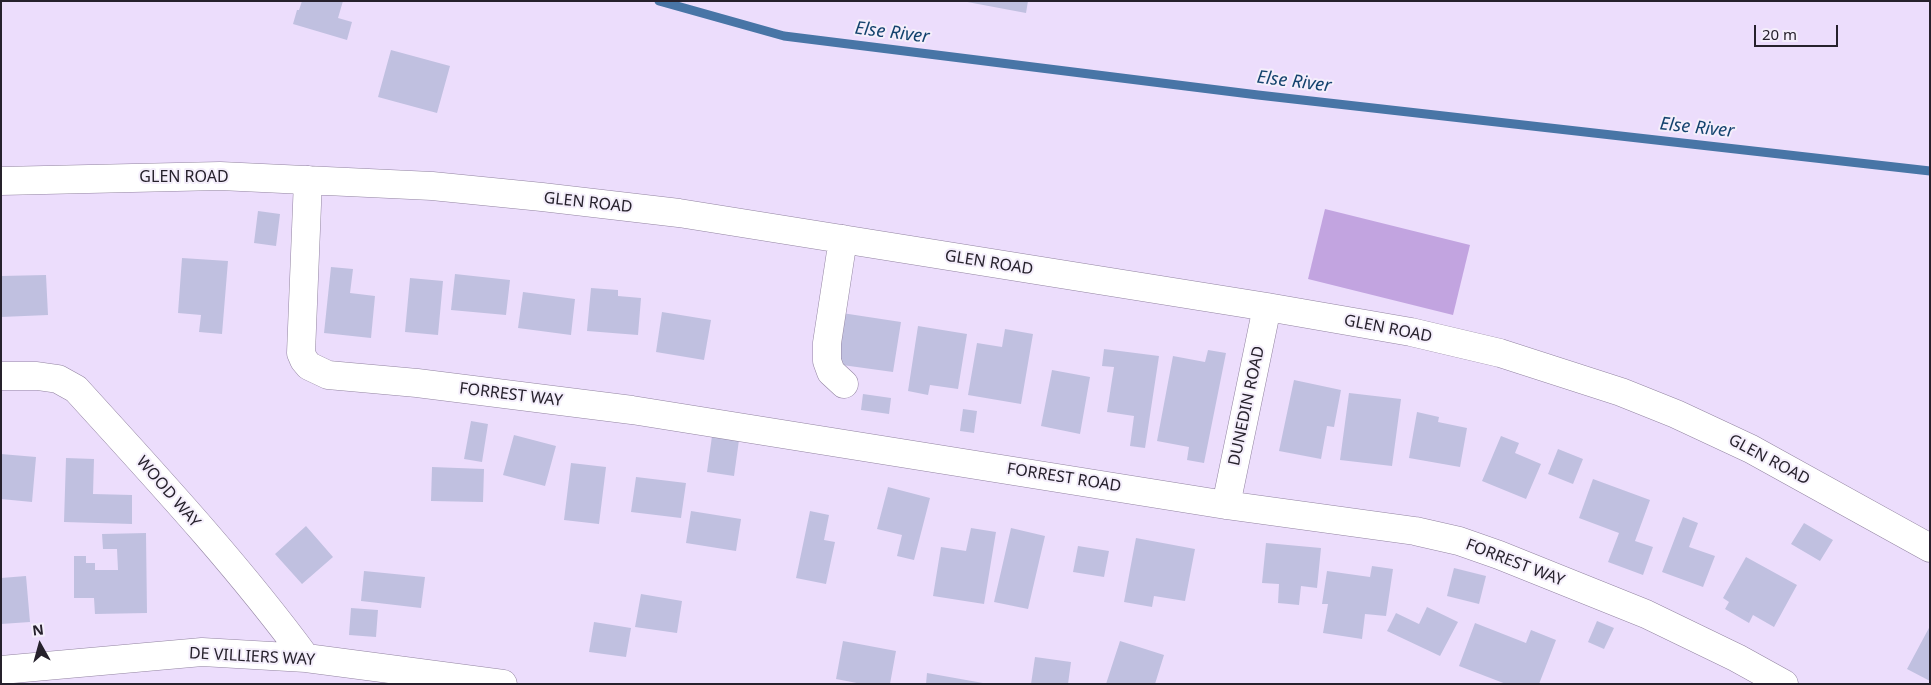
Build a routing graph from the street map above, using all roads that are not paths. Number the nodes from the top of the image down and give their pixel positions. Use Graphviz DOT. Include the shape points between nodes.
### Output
graph roads {
  1 [pos="308,180"];
  2 [pos="1,182"];
  3 [pos="843,240"];
  4 [pos="1267,307"];
  5 [pos="1,376"];
  6 [pos="844,384"];
  7 [pos="901,452"];
  8 [pos="1226,504"];
  9 [pos="1930,548"];
  10 [pos="306,658"];
  11 [pos="1,670"];
  12 [pos="503,684"];
  13 [pos="1784,684"];
  1 -- 2 [label="street, GLEN ROAD" via="220,176"];
  1 -- 3 [label="street, GLEN ROAD" via="432,186 542,197 679,213"];
  1 -- 7 [label="street, FORREST WAY" via="301,353 308,366 319,372 632,410"];
  3 -- 4 [label="street, GLEN ROAD"];
  3 -- 6 [label="street" via="827,361 831,372"];
  4 -- 8 [label="street, DUNEDIN ROAD"];
  4 -- 9 [label="street, GLEN ROAD" via="1411,332 1500,353 1621,392 1751,449"];
  5 -- 10 [label="street, WOOD WAY" via="58,379 76,389 269,607"];
  7 -- 8 [label="street, FORREST ROAD"];
  8 -- 13 [label="street, FORREST WAY" via="1397,528 1459,541 1646,614"];
  10 -- 11 [label="street, DE VILLIERS WAY" via="202,652"];
  10 -- 12 [label="street, DE VILLIERS WAY"];
}
